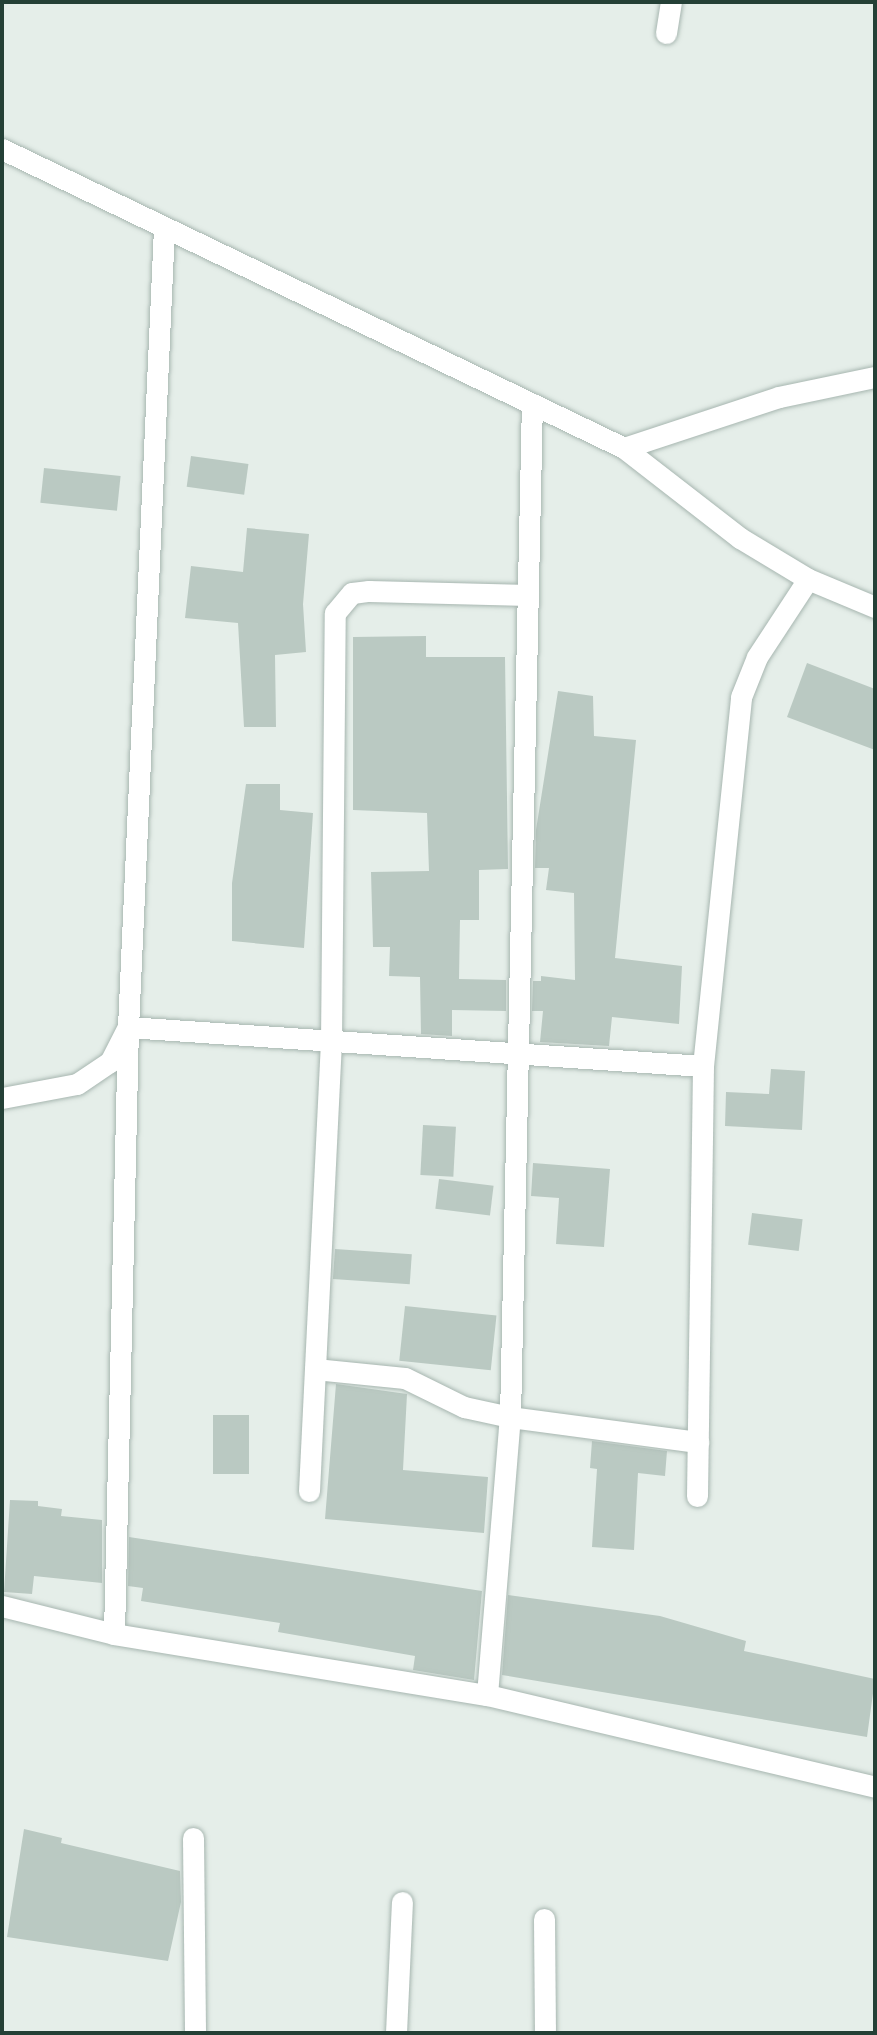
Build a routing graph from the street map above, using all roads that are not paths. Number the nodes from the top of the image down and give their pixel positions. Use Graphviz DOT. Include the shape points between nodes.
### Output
graph roads {
  1 [pos="671,2"];
  2 [pos="666,33"];
  3 [pos="2,149"];
  4 [pos="163,228"];
  5 [pos="875,377"];
  6 [pos="532,404"];
  7 [pos="624,448"];
  8 [pos="808,579"];
  9 [pos="528,595"];
  10 [pos="875,607"];
  11 [pos="128,1027"];
  12 [pos="331,1043"];
  13 [pos="520,1055"];
  14 [pos="703,1066"];
  15 [pos="2,1098"];
  16 [pos="315,1369"];
  17 [pos="510,1417"];
  18 [pos="698,1442"];
  19 [pos="309,1490"];
  20 [pos="697,1496"];
  21 [pos="2,1606"];
  22 [pos="114,1633"];
  23 [pos="487,1695"];
  24 [pos="875,1787"];
  25 [pos="193,1838"];
  26 [pos="402,1902"];
  27 [pos="544,1919"];
  28 [pos="195,2033"];
  29 [pos="396,2033"];
  30 [pos="545,2033"];
  1 -- 2 [label="street"];
  3 -- 4 [label="street" via="51,169"];
  4 -- 6 [label="street"];
  4 -- 11 [label="street"];
  5 -- 7 [label="street" via="779,397"];
  6 -- 7 [label="street"];
  6 -- 9 [label="street"];
  7 -- 8 [label="street" via="740,538"];
  8 -- 10 [label="street"];
  8 -- 14 [label="street" via="757,657 741,697"];
  9 -- 12 [label="street" via="369,591 352,593 335,613"];
  9 -- 13 [label="street"];
  11 -- 12 [label="street"];
  11 -- 15 [label="street" via="110,1062 77,1084"];
  11 -- 22 [label="street"];
  12 -- 13 [label="street"];
  12 -- 16 [label="street"];
  13 -- 14 [label="street"];
  13 -- 17 [label="street"];
  14 -- 18 [label="street"];
  16 -- 17 [label="street" via="405,1378 464,1407"];
  16 -- 19 [label="street"];
  17 -- 18 [label="street"];
  17 -- 23 [label="street"];
  18 -- 20 [label="street"];
  21 -- 22 [label="street"];
  22 -- 23 [label="street"];
  23 -- 24 [label="street"];
  25 -- 28 [label="street"];
  26 -- 29 [label="street"];
  27 -- 30 [label="street"];
}
